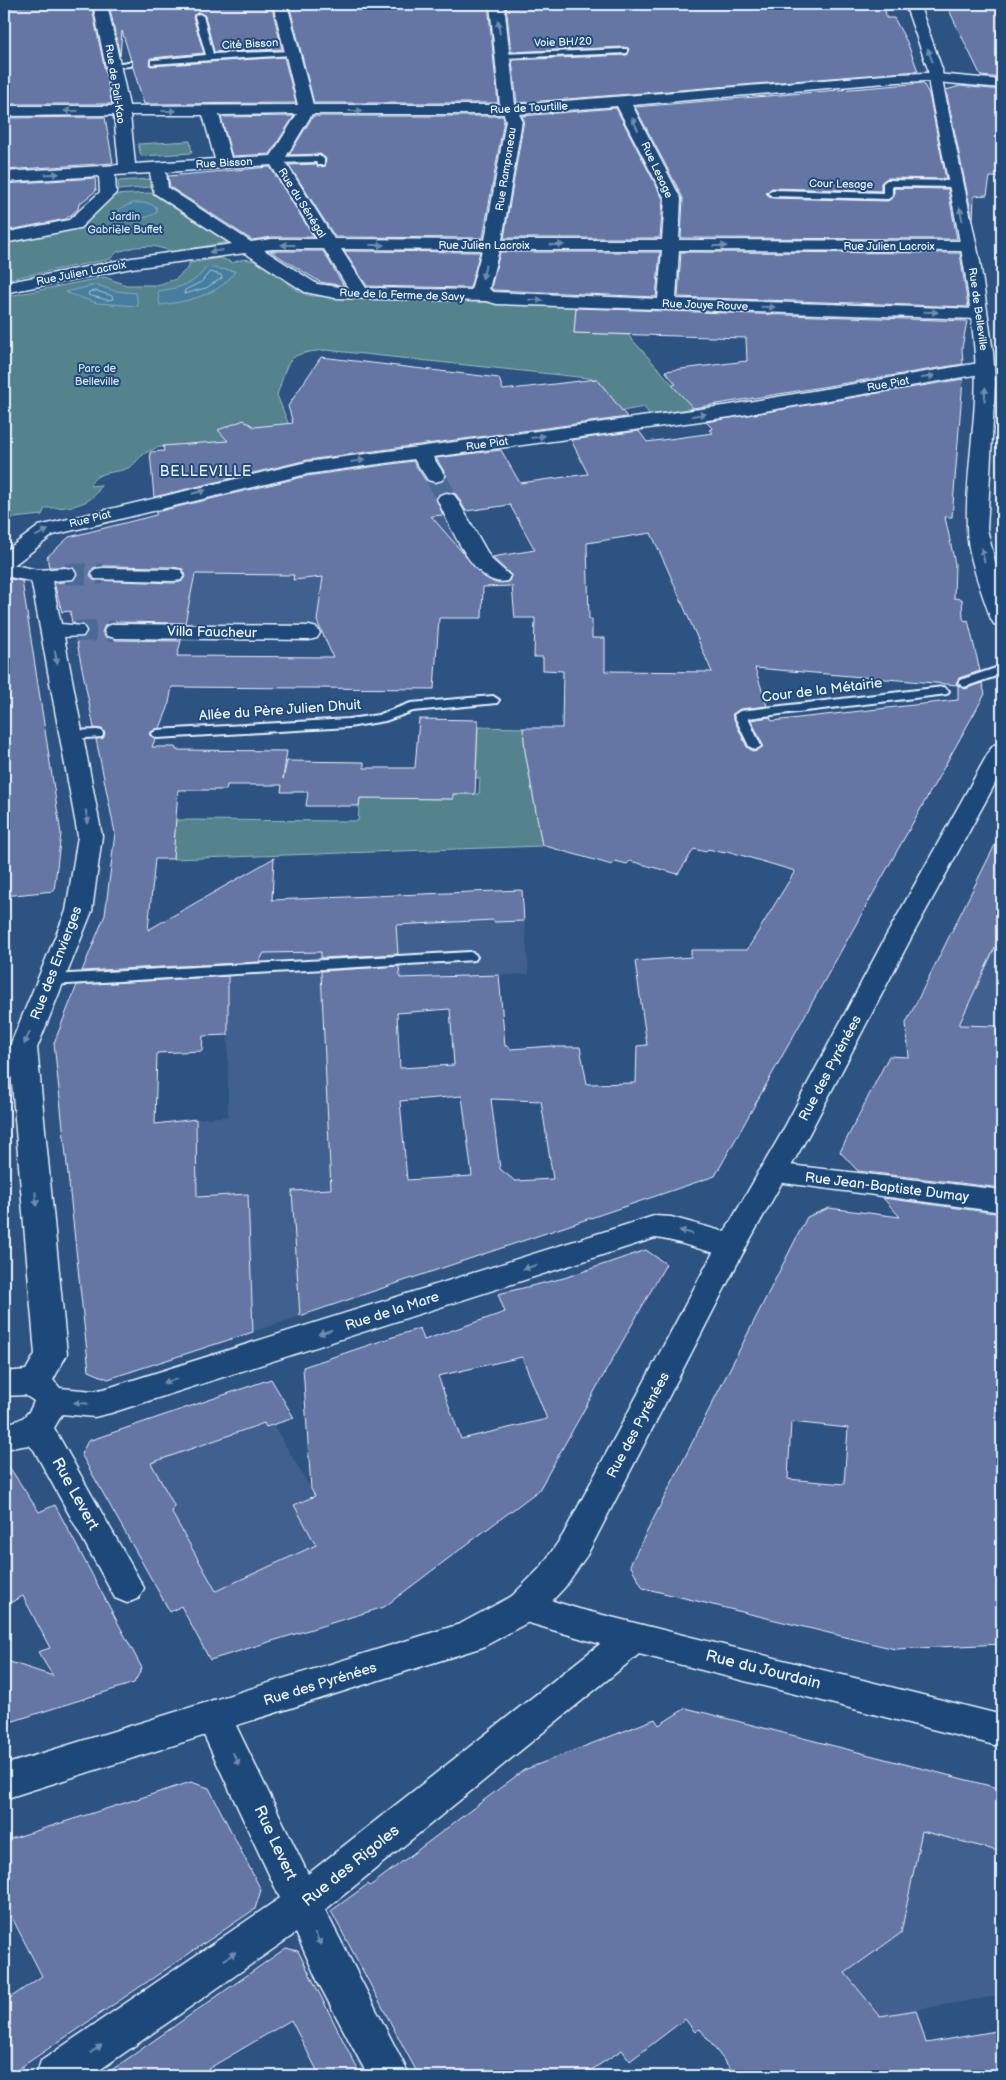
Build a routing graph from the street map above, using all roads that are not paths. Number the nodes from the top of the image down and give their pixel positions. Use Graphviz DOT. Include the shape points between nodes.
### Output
graph roads {
  1 [pos="100,4"];
  2 [pos="280,4"];
  3 [pos="497,4"];
  4 [pos="912,4"];
  5 [pos="199,16"];
  6 [pos="624,51"];
  7 [pos="291,53"];
  8 [pos="503,56"];
  9 [pos="210,57"];
  10 [pos="154,62"];
  11 [pos="936,78"];
  12 [pos="1002,84"];
  13 [pos="622,101"];
  14 [pos="510,110"];
  15 [pos="4,111"];
  16 [pos="120,111"];
  17 [pos="210,111"];
  18 [pos="307,112"];
  19 [pos="276,160"];
  20 [pos="224,163"];
  21 [pos="321,163"];
  22 [pos="127,166"];
  23 [pos="157,167"];
  24 [pos="107,170"];
  25 [pos="4,177"];
  26 [pos="954,184"];
  27 [pos="772,193"];
  28 [pos="4,238"];
  29 [pos="329,245"];
  30 [pos="492,245"];
  31 [pos="670,246"];
  32 [pos="967,246"];
  33 [pos="247,247"];
  34 [pos="4,288"];
  35 [pos="360,293"];
  36 [pos="487,296"];
  37 [pos="667,303"];
  38 [pos="978,314"];
  39 [pos="991,362"];
  40 [pos="420,452"];
  41 [pos="435,476"];
  42 [pos="447,499"];
  43 [pos="4,563"];
  44 [pos="4,570"];
  45 [pos="65,574"];
  46 [pos="103,574"];
  47 [pos="173,575"];
  48 [pos="38,576"];
  49 [pos="499,576"];
  50 [pos="1002,619"];
  51 [pos="115,631"];
  52 [pos="309,633"];
  53 [pos="1002,670"];
  54 [pos="964,683"];
  55 [pos="943,691"];
  56 [pos="493,700"];
  57 [pos="97,734"];
  58 [pos="156,734"];
  59 [pos="70,735"];
  60 [pos="755,746"];
  61 [pos="1002,750"];
  62 [pos="470,957"];
  63 [pos="51,980"];
  64 [pos="772,1174"];
  65 [pos="1002,1201"];
  66 [pos="732,1245"];
  67 [pos="29,1389"];
  68 [pos="19,1432"];
  69 [pos="128,1588"];
  70 [pos="524,1607"];
  71 [pos="642,1640"];
  72 [pos="213,1716"];
  73 [pos="1002,1731"];
  74 [pos="4,1782"];
  75 [pos="303,1905"];
  76 [pos="56,2076"];
  77 [pos="390,2076"];
  1 -- 16 [label="street, Rue de Pali-Kao" via="121,64"];
  2 -- 7 [label="street"];
  8 -- 3 [label="street, Rue Ramponeau, one-way"];
  11 -- 4 [label="street, Rue de Belleville, one-way"];
  5 -- 9 [label="lane, Cité Bisson"];
  6 -- 8 [label="lane, Voie BH/20"];
  7 -- 9 [label="lane, Cité Bisson"];
  7 -- 18 [label="street"];
  8 -- 14 [label="street, Rue Ramponeau"];
  9 -- 10 [label="lane, Cité Bisson"];
  11 -- 12 [label="street, Rue de Tourtille"];
  11 -- 13 [label="street, Rue de Tourtille" via="896,78"];
  11 -- 26 [label="street, Rue de Belleville"];
  13 -- 14 [label="street, Rue de Tourtille"];
  31 -- 13 [label="street, Rue Lesage, one-way" via="673,199"];
  18 -- 14 [label="street, Rue de Tourtille, one-way"];
  14 -- 30 [label="street, Rue Ramponeau" via="514,120"];
  16 -- 15 [label="street, Rue de Tourtille, one-way"];
  16 -- 17 [label="street, Rue de Tourtille, one-way"];
  16 -- 22 [label="street, Rue de Pali-Kao"];
  17 -- 18 [label="street, Rue de Tourtille"];
  17 -- 20 [label="street"];
  18 -- 19 [label="street"];
  19 -- 20 [label="street, Rue Bisson"];
  19 -- 21 [label="lane" via="320,159"];
  19 -- 29 [label="street, Rue du Sénégal"];
  20 -- 23 [label="street, Rue Bisson"];
  23 -- 24 [label="street, Rue Bisson"];
  23 -- 33 [label="street" via="160,190"];
  25 -- 24 [label="street, Rue Bisson, one-way"];
  24 -- 28 [label="street" via="108,193 74,224"];
  26 -- 27 [label="lane, Cour Lesage" via="887,183 888,196"];
  32 -- 26 [label="street, Rue de Belleville, one-way"];
  29 -- 30 [label="street, Rue Julien Lacroix, one-way"];
  29 -- 33 [label="street, Rue Julien Lacroix, one-way"];
  29 -- 35 [label="street, Rue du Sénégal"];
  30 -- 31 [label="street, Rue Julien Lacroix, one-way"];
  30 -- 36 [label="street, one-way" via="480,290"];
  31 -- 32 [label="street, Rue Julien Lacroix, one-way"];
  31 -- 37 [label="street, Rue Lesage"];
  32 -- 38 [label="street, Rue de Belleville"];
  33 -- 34 [label="street, Rue Julien Lacroix, one-way" via="115,266"];
  33 -- 35 [label="street, Rue de la Ferme de Savy" via="317,290"];
  35 -- 36 [label="street, Rue de la Ferme de Savy"];
  36 -- 37 [label="street, Rue Jouye Rouve, one-way" via="497,299"];
  37 -- 38 [label="street, Rue Jouye Rouve, one-way"];
  38 -- 39 [label="street, Rue de Belleville"];
  40 -- 39 [label="street, Rue Piat, one-way" via="730,411"];
  50 -- 39 [label="street, Rue de Belleville, one-way" via="989,583 977,529"];
  40 -- 41 [label="street"];
  43 -- 40 [label="street, Rue Piat, one-way" via="46,530 307,468"];
  42 -- 49 [label="street" via="482,563"];
  44 -- 48 [label="street"];
  45 -- 48 [label="street"];
  46 -- 47 [label="street"];
  48 -- 59 [label="street, Rue des Envierges, one-way" via="63,630"];
  51 -- 52 [label="street, Villa Faucheur"];
  53 -- 54 [label="lane"];
  55 -- 60 [label="lane, Cour de la Métairie" via="740,714"];
  56 -- 58 [label="lane, Allée du Père Julien Dhuit" via="411,706 380,718 349,723"];
  57 -- 59 [label="lane"];
  59 -- 63 [label="street, Rue des Envierges, one-way" via="90,836 79,911"];
  61 -- 64 [label="street, Rue des Pyrénées"];
  62 -- 63 [label="lane"];
  63 -- 67 [label="street, Rue des Envierges, one-way" via="23,1048 51,1354"];
  64 -- 65 [label="street, Rue Jean-Baptiste Dumay"];
  64 -- 66 [label="street, Rue des Pyrénées"];
  66 -- 67 [label="street, Rue de la Mare, one-way" via="671,1228 654,1227 111,1400 94,1404"];
  66 -- 70 [label="street, Rue des Pyrénées" via="575,1545 553,1578"];
  67 -- 68 [label="street, Rue des Envierges" via="45,1418"];
  68 -- 69 [label="street, Rue Levert" via="46,1441"];
  70 -- 71 [label="street, Rue du Jourdain"];
  70 -- 72 [label="street, Rue des Pyrénées" via="470,1636"];
  71 -- 73 [label="street, Rue du Jourdain"];
  71 -- 75 [label="street, Rue des Rigoles"];
  72 -- 74 [label="street, Rue des Pyrénées"];
  72 -- 75 [label="street, Rue Levert, one-way"];
  76 -- 75 [label="street, Rue des Rigoles, one-way"];
  75 -- 77 [label="street, Rue Levert, one-way"];
}
